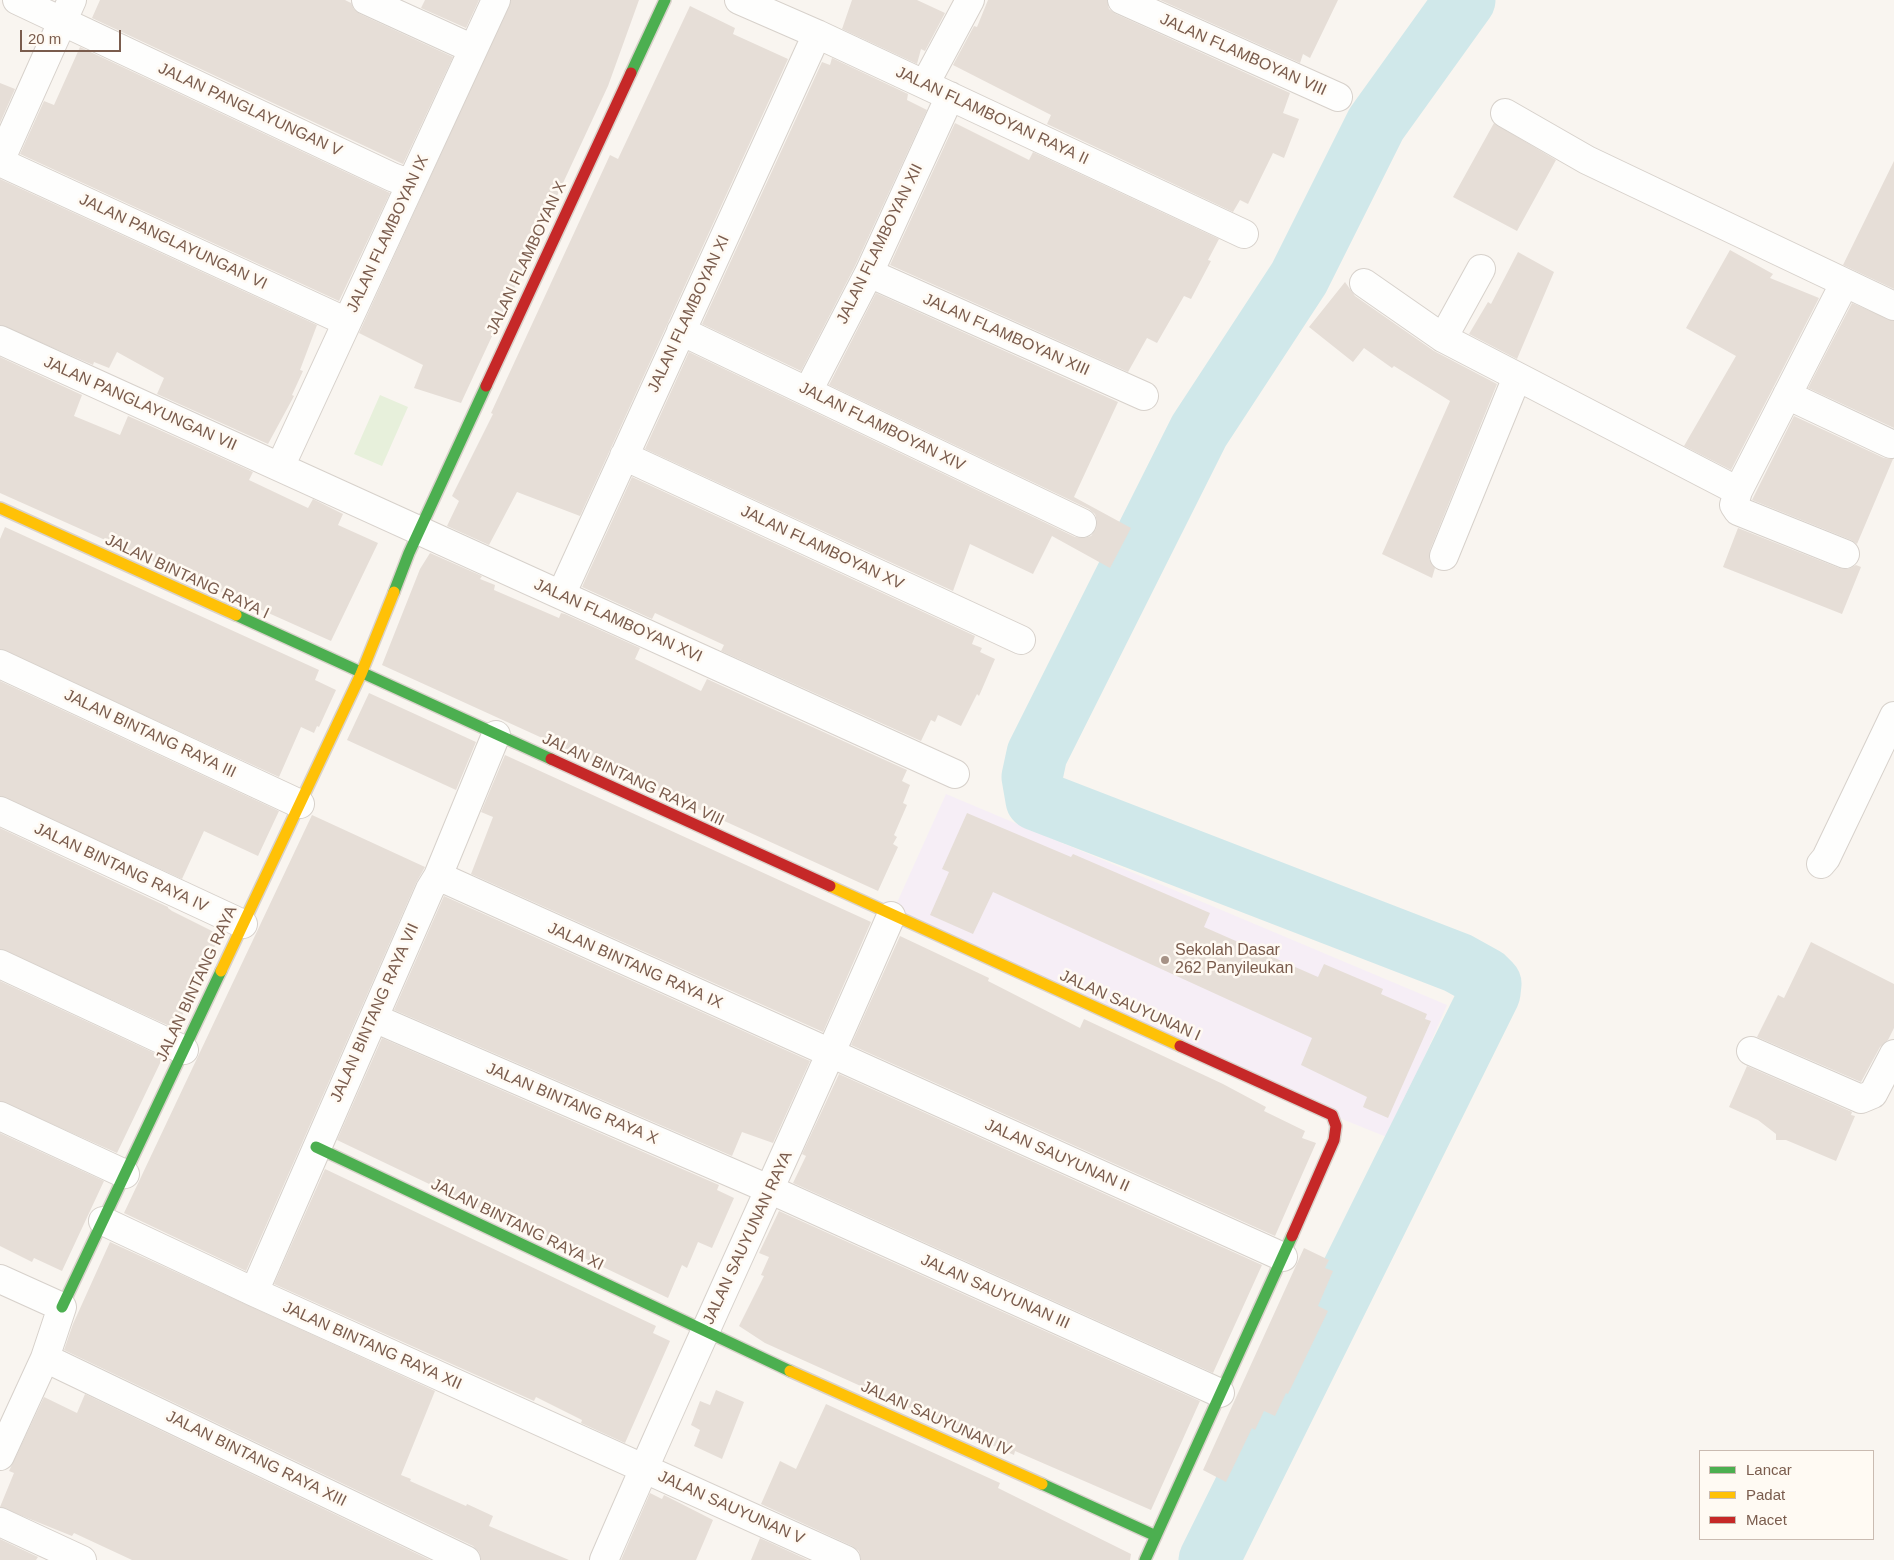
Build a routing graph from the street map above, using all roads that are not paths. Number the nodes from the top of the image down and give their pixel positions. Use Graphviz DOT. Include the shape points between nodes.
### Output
graph roads {
  1 [pos="17,0"];
  2 [pos="366,0"];
  3 [pos="496,0"];
  4 [pos="665,0"];
  5 [pos="739,0"];
  6 [pos="970,0"];
  7 [pos="1122,0"];
  8 [pos="67,10"];
  9 [pos="794,11"];
  10 [pos="817,34"];
  11 [pos="473,49"];
  12 [pos="925,84"];
  13 [pos="950,96"];
  14 [pos="1338,97"];
  15 [pos="1505,113"];
  16 [pos="0,162"];
  17 [pos="411,184"];
  18 [pos="1244,234"];
  19 [pos="1481,269"];
  20 [pos="869,273"];
  21 [pos="1364,283"];
  22 [pos="1844,284"];
  23 [pos="1894,306"];
  24 [pos="347,322"];
  25 [pos="681,331"];
  26 [pos="1443,338"];
  27 [pos="0,340"];
  28 [pos="1517,377"];
  29 [pos="808,391"];
  30 [pos="1787,395"];
  31 [pos="1144,396"];
  32 [pos="1891,444"];
  33 [pos="624,456"];
  34 [pos="280,467"];
  35 [pos="1738,491"];
  36 [pos="2,515"];
  37 [pos="1082,523"];
  38 [pos="420,530"];
  39 [pos="1845,554"];
  40 [pos="1444,556"];
  41 [pos="561,595"];
  42 [pos="1021,640"];
  43 [pos="0,664"];
  44 [pos="361,674"];
  45 [pos="1894,716"];
  46 [pos="496,735"];
  47 [pos="955,774"];
  48 [pos="300,804"];
  49 [pos="0,812"];
  50 [pos="1821,864"];
  51 [pos="438,876"];
  52 [pos="892,916"];
  53 [pos="243,924"];
  54 [pos="0,964"];
  55 [pos="374,1018"];
  56 [pos="184,1050"];
  57 [pos="1752,1051"];
  58 [pos="1894,1054"];
  59 [pos="831,1055"];
  60 [pos="0,1116"];
  61 [pos="316,1147"];
  62 [pos="125,1174"];
  63 [pos="771,1190"];
  64 [pos="103,1220"];
  65 [pos="1284,1258"];
  66 [pos="0,1279"];
  67 [pos="254,1292"];
  68 [pos="62,1307"];
  69 [pos="704,1332"];
  70 [pos="45,1358"];
  71 [pos="1220,1393"];
  72 [pos="0,1456"];
  73 [pos="643,1468"];
  74 [pos="0,1522"];
  75 [pos="1156,1536"];
  76 [pos="82,1560"];
  77 [pos="466,1560"];
  78 [pos="604,1560"];
  79 [pos="846,1560"];
  80 [pos="1146,1560"];
  1 -- 8 [label="street, JALAN PANGLAYUNGAN V"];
  2 -- 11 [label="street"];
  3 -- 11 [label="street, JALAN FLAMBOYAN IX"];
  4 -- 38 [label="street, JALAN FLAMBOYAN X"];
  5 -- 9 [label="street, JALAN FLAMBOYAN RAYA II"];
  6 -- 12 [label="street"];
  7 -- 14 [label="street, JALAN FLAMBOYAN VIII"];
  8 -- 16 [label="street"];
  8 -- 17 [label="street, JALAN PANGLAYUNGAN V" via="392,178"];
  9 -- 10 [label="street, JALAN FLAMBOYAN RAYA II"];
  10 -- 12 [label="street, JALAN FLAMBOYAN RAYA II"];
  10 -- 25 [label="street, JALAN FLAMBOYAN XI"];
  11 -- 17 [label="street, JALAN FLAMBOYAN IX"];
  12 -- 13 [label="street, JALAN FLAMBOYAN RAYA II"];
  13 -- 18 [label="street, JALAN FLAMBOYAN RAYA II"];
  13 -- 20 [label="street, JALAN FLAMBOYAN XII"];
  15 -- 22 [label="street" via="1586,160"];
  16 -- 24 [label="street, JALAN PANGLAYUNGAN VI"];
  17 -- 24 [label="street, JALAN FLAMBOYAN IX"];
  19 -- 26 [label="street"];
  20 -- 29 [label="street, JALAN FLAMBOYAN XII"];
  20 -- 31 [label="street, JALAN FLAMBOYAN XIII"];
  21 -- 26 [label="street"];
  22 -- 23 [label="street"];
  22 -- 30 [label="street"];
  24 -- 34 [label="street, JALAN FLAMBOYAN IX"];
  25 -- 29 [label="street, JALAN FLAMBOYAN XIV"];
  25 -- 33 [label="street, JALAN FLAMBOYAN XI"];
  26 -- 28 [label="street"];
  27 -- 34 [label="street, JALAN PANGLAYUNGAN VII"];
  28 -- 35 [label="street"];
  28 -- 40 [label="street"];
  29 -- 37 [label="street, JALAN FLAMBOYAN XIV"];
  30 -- 32 [label="street"];
  30 -- 35 [label="street"];
  33 -- 41 [label="street, JALAN FLAMBOYAN XI"];
  33 -- 42 [label="street, JALAN FLAMBOYAN XV"];
  34 -- 38 [label="street, JALAN FLAMBOYAN XVI"];
  35 -- 39 [label="street" via="1734,505 1738,511"];
  36 -- 44 [label="street, JALAN BINTANG RAYA I"];
  38 -- 41 [label="street, JALAN FLAMBOYAN XVI"];
  38 -- 44 [label="street, JALAN FLAMBOYAN X"];
  41 -- 47 [label="street, JALAN FLAMBOYAN XVI"];
  43 -- 48 [label="street, JALAN BINTANG RAYA III"];
  44 -- 46 [label="street, JALAN BINTANG RAYA VIII"];
  44 -- 48 [label="street, JALAN BINTANG RAYA"];
  45 -- 50 [label="street"];
  46 -- 51 [label="street, JALAN BINTANG RAYA VII"];
  46 -- 52 [label="street, JALAN BINTANG RAYA VIII"];
  48 -- 53 [label="street, JALAN BINTANG RAYA"];
  49 -- 53 [label="street, JALAN BINTANG RAYA IV"];
  51 -- 55 [label="street, JALAN BINTANG RAYA VII"];
  51 -- 59 [label="street, JALAN BINTANG RAYA IX"];
  52 -- 59 [label="street, JALAN SAUYUNAN RAYA"];
  52 -- 65 [label="street, JALAN SAUYUNAN I" via="1332,1115 1336,1126 1334,1140"];
  53 -- 56 [label="street, JALAN BINTANG RAYA"];
  54 -- 56 [label="street"];
  55 -- 61 [label="street, JALAN BINTANG RAYA VII"];
  55 -- 63 [label="street, JALAN BINTANG RAYA X"];
  56 -- 62 [label="street, JALAN BINTANG RAYA"];
  57 -- 58 [label="street" via="1861,1098 1873,1094"];
  59 -- 63 [label="street, JALAN SAUYUNAN RAYA"];
  59 -- 65 [label="street, JALAN SAUYUNAN II"];
  60 -- 62 [label="street"];
  61 -- 67 [label="street, JALAN BINTANG RAYA VII"];
  61 -- 69 [label="street, JALAN BINTANG RAYA XI"];
  62 -- 64 [label="street, JALAN BINTANG RAYA"];
  63 -- 69 [label="street, JALAN SAUYUNAN RAYA"];
  63 -- 71 [label="street, JALAN SAUYUNAN III"];
  64 -- 67 [label="street, JALAN BINTANG RAYA XII"];
  64 -- 68 [label="street, JALAN BINTANG RAYA"];
  65 -- 71 [label="street"];
  66 -- 68 [label="street"];
  67 -- 73 [label="street, JALAN BINTANG RAYA XII"];
  68 -- 70 [label="street"];
  69 -- 73 [label="street, JALAN SAUYUNAN RAYA"];
  69 -- 75 [label="street, JALAN SAUYUNAN IV"];
  70 -- 72 [label="street"];
  70 -- 77 [label="street, JALAN BINTANG RAYA XIII"];
  71 -- 75 [label="street"];
  73 -- 78 [label="street, JALAN SAUYUNAN RAYA"];
  73 -- 79 [label="street, JALAN SAUYUNAN V"];
  74 -- 76 [label="street"];
  75 -- 80 [label="street"];
}
